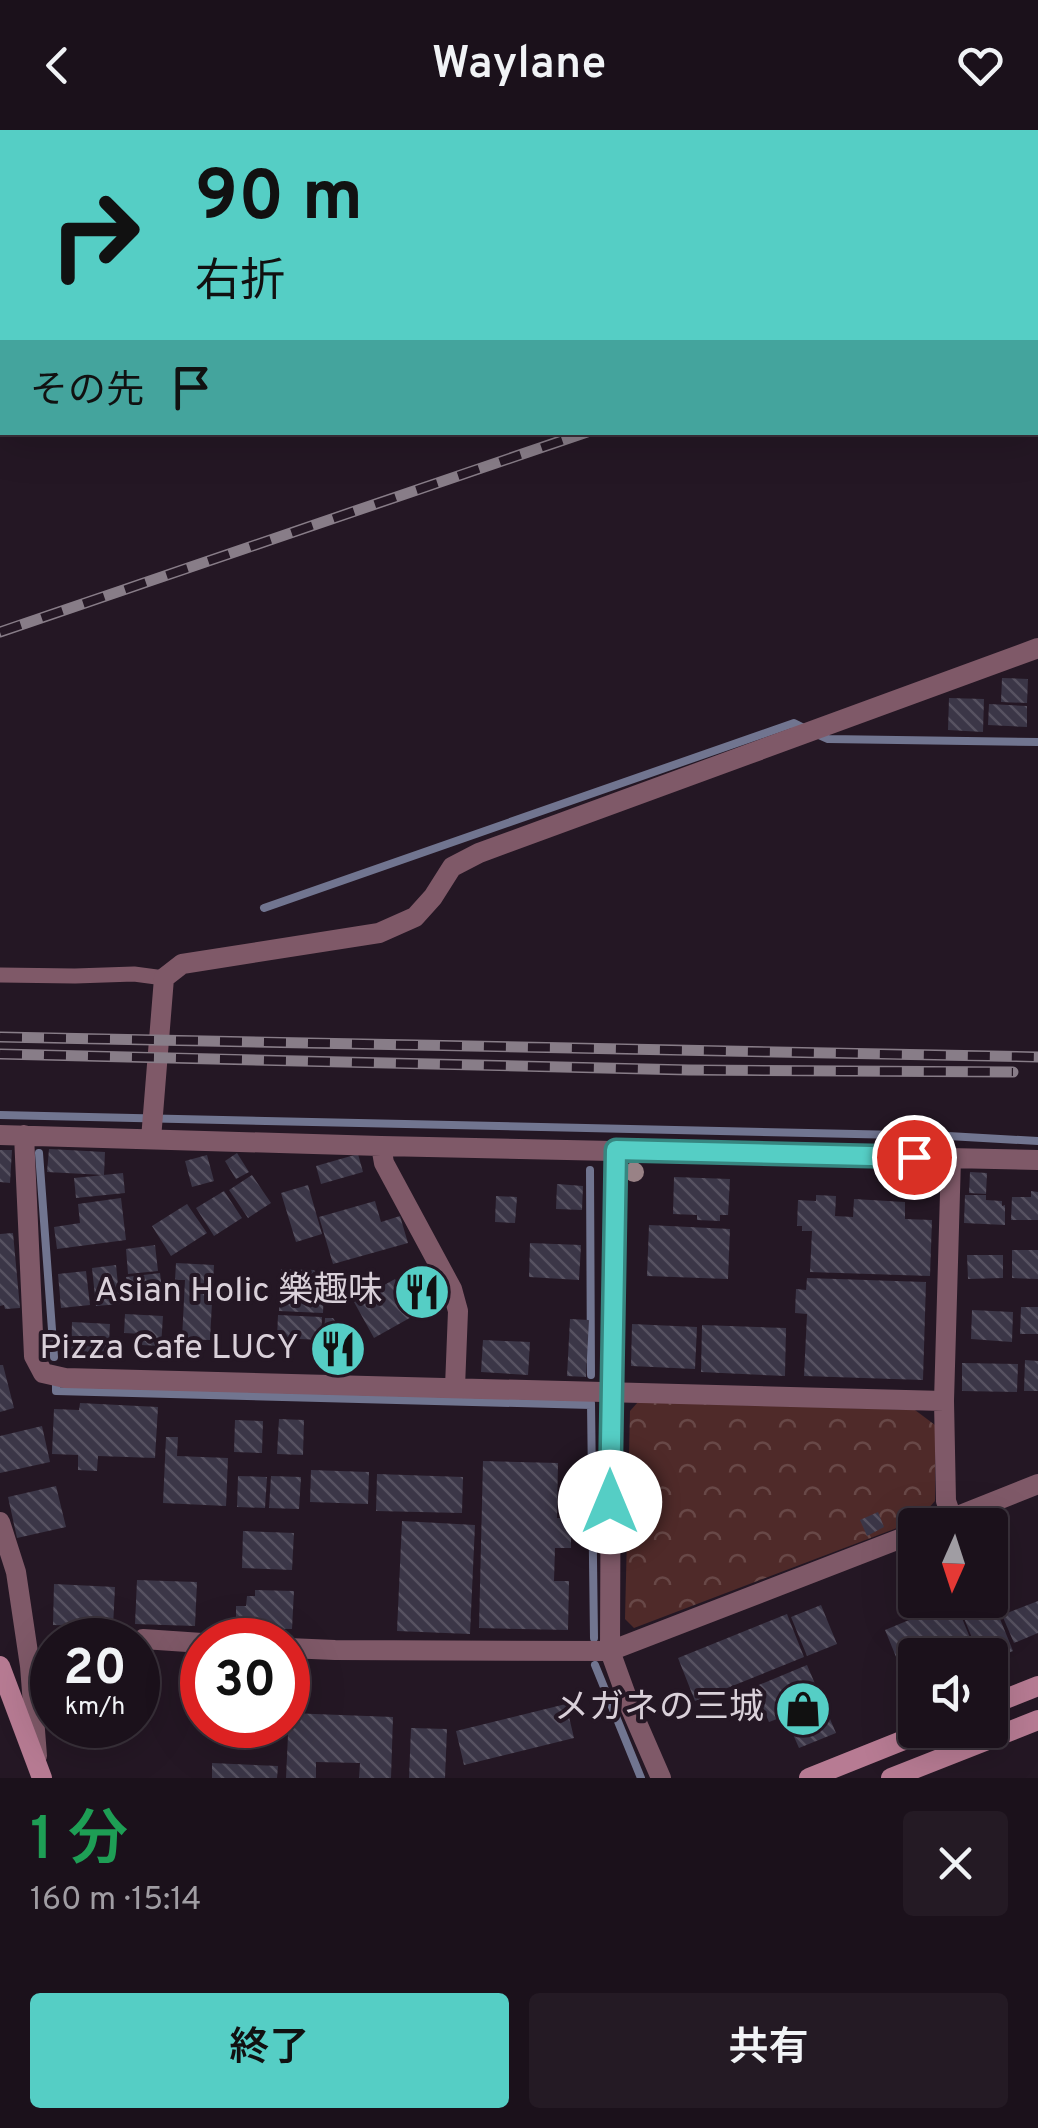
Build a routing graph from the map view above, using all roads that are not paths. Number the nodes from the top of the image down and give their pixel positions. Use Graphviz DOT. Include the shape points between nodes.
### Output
graph roads {
  1 [pos="1038,648"];
  2 [pos="0,975"];
  3 [pos="164,978"];
  4 [pos="152,1126"];
  5 [pos="0,1134"];
  6 [pos="24,1135"];
  7 [pos="381,1146"];
  8 [pos="616,1150"];
  9 [pos="951,1158"];
  10 [pos="1038,1160"];
  11 [pos="455,1388"];
  12 [pos="610,1391"];
  13 [pos="944,1401"];
  14 [pos="1038,1484"];
  15 [pos="945,1508"];
  16 [pos="978,1508"];
  17 [pos="0,1522"];
  18 [pos="898,1539"];
  19 [pos="310,1649"];
  20 [pos="610,1651"];
  21 [pos="0,1666"];
  22 [pos="1038,1686"];
  23 [pos="1008,1698"];
  24 [pos="1038,1720"];
  25 [pos="898,1742"];
  26 [pos="40,1771"];
  27 [pos="661,1778"];
  28 [pos="808,1778"];
  29 [pos="892,1778"];
  1 -- 3 [label="street" via="478,854 452,867 416,917 379,933 182,964"];
  2 -- 3 [label="lane"];
  3 -- 4 [label="street"];
  4 -- 6 [label="street"];
  4 -- 7 [label="street"];
  5 -- 6 [label="street"];
  6 -- 11 [label="street" via="34,1356 44,1373"];
  7 -- 8 [label="street"];
  7 -- 11 [label="street" via="452,1289 458,1311"];
  8 -- 9 [label="street"];
  8 -- 12 [label="street"];
  9 -- 10 [label="street"];
  9 -- 13 [label="street"];
  11 -- 12 [label="street"];
  12 -- 13 [label="street"];
  12 -- 20 [label="street"];
  13 -- 15 [label="street"];
  14 -- 16 [label="street"];
  17 -- 26 [label="street" via="16,1572"];
  18 -- 20 [label="street"];
  19 -- 20 [label="street"];
  20 -- 27 [label="street"];
  21 -- 26 [label="main road"];
  22 -- 23 [label="main road"];
  24 -- 29 [label="main road"];
  25 -- 28 [label="main road"];
}
